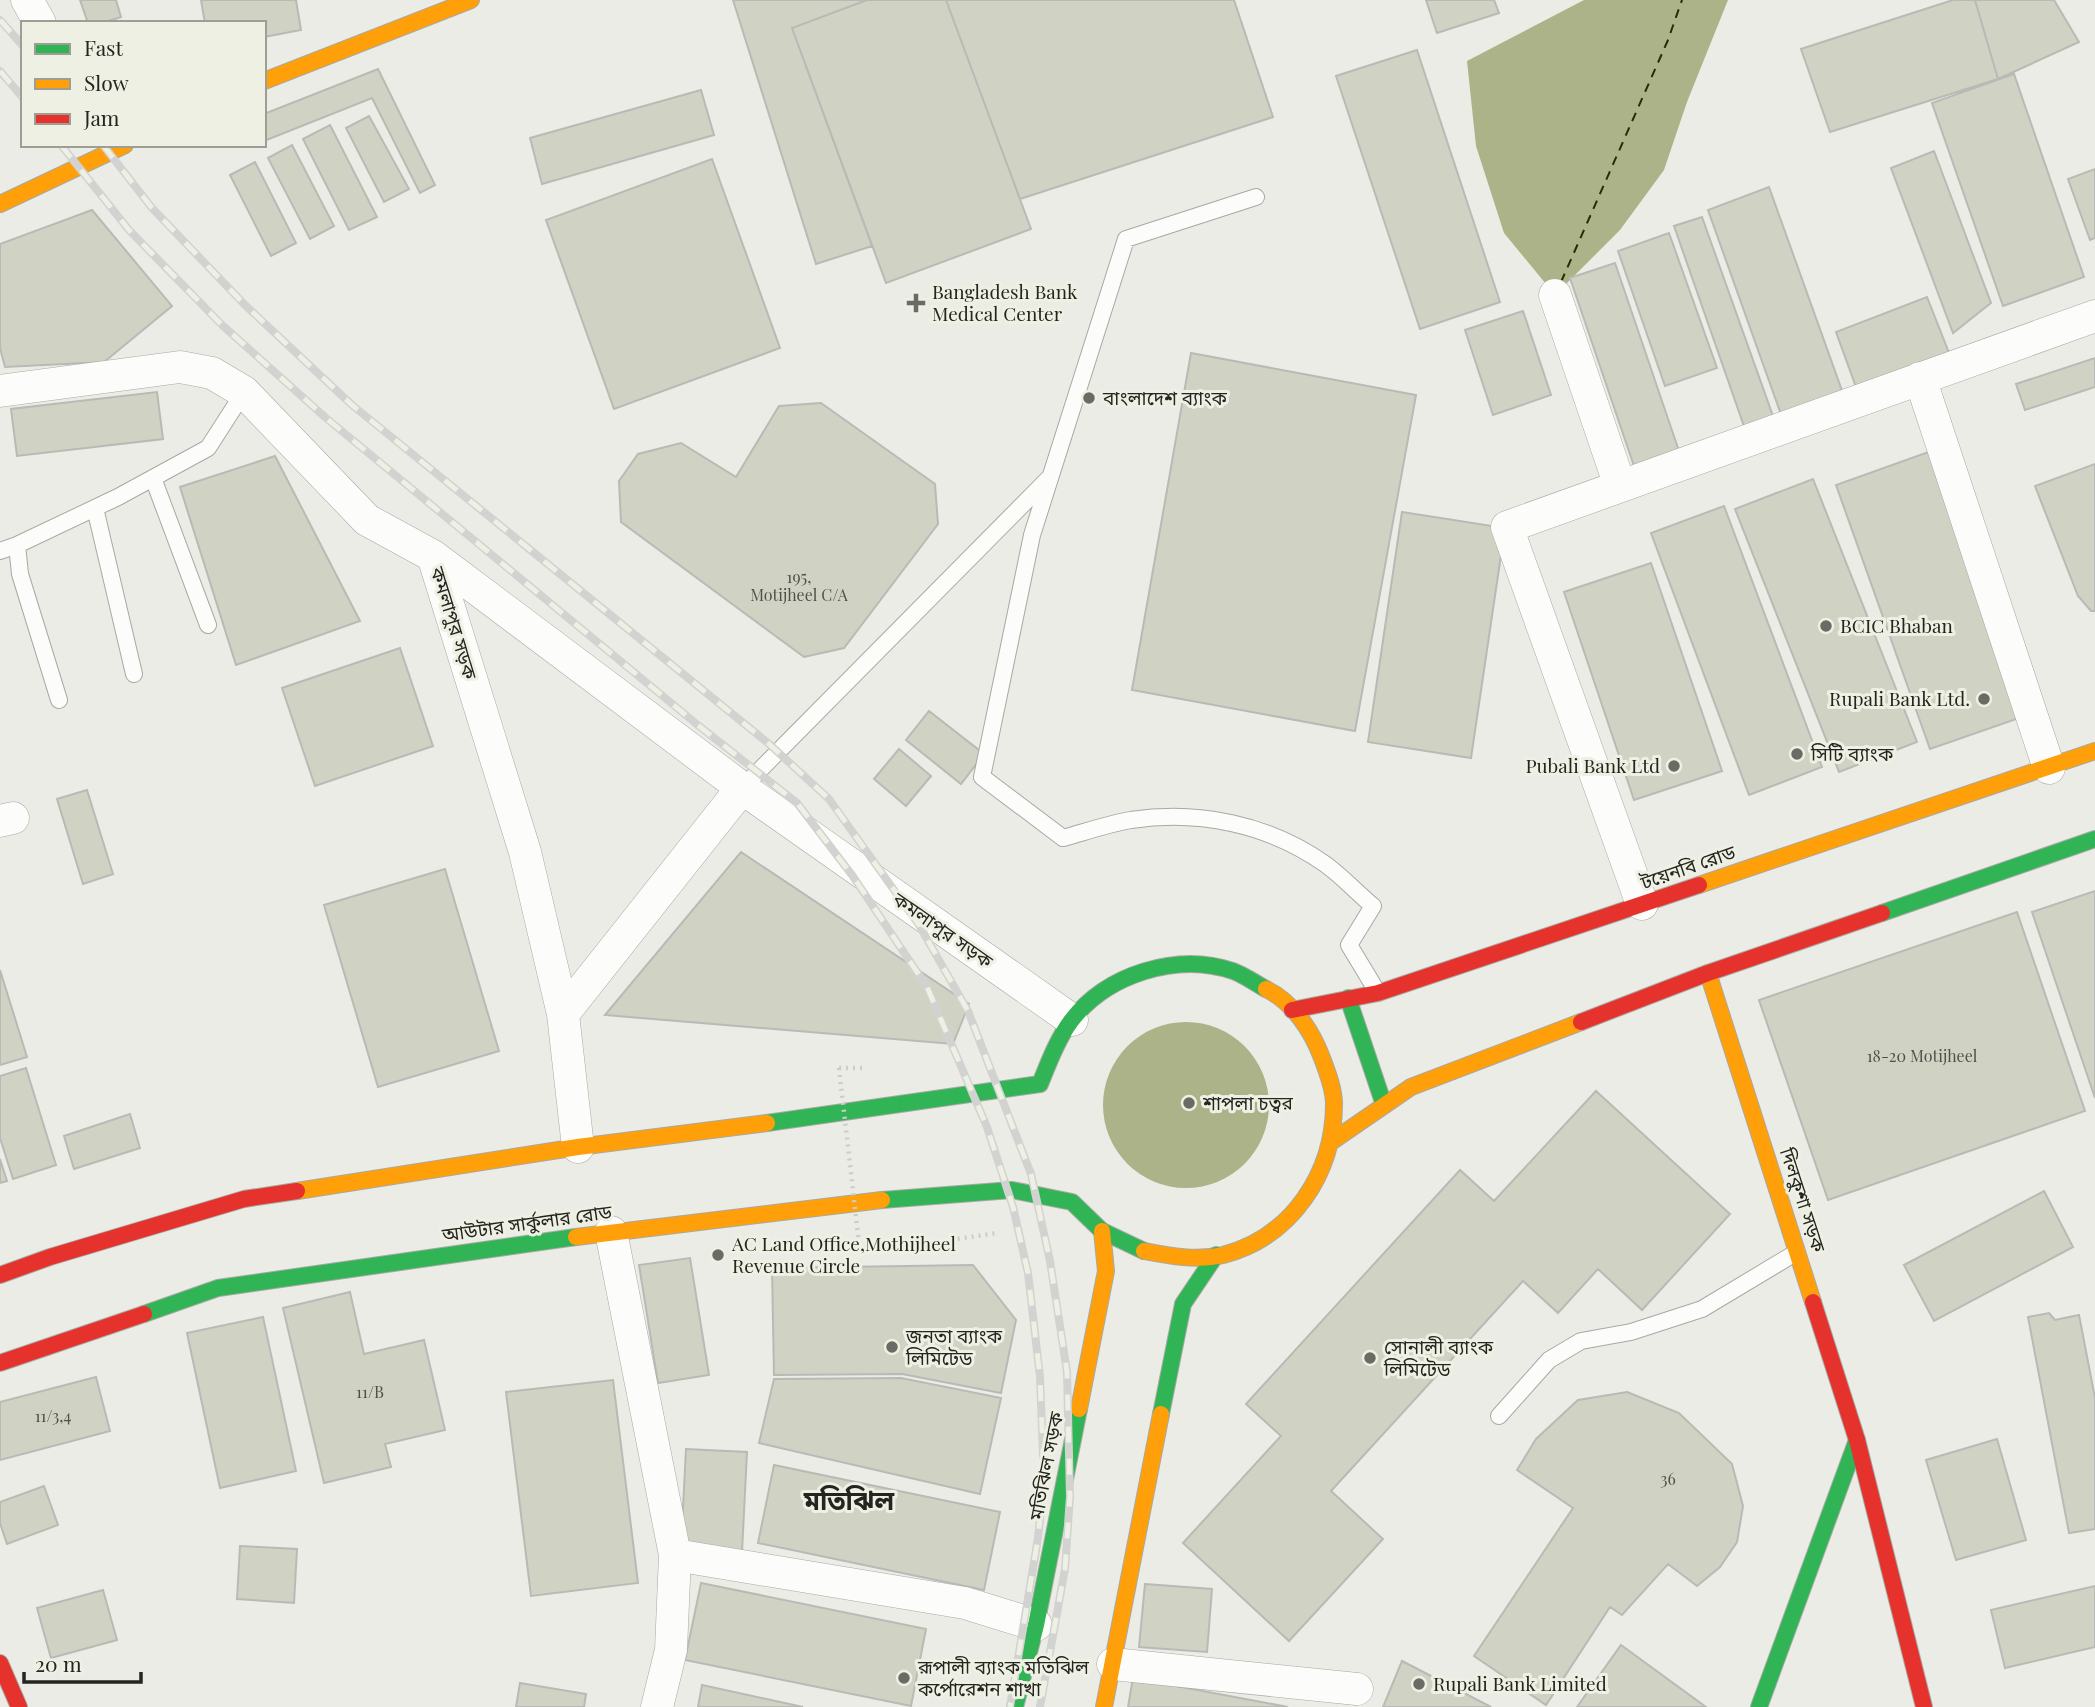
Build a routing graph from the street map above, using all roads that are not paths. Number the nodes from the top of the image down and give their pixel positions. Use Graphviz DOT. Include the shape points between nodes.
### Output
graph roads {
  1 [pos="27,0"];
  2 [pos="471,0"];
  3 [pos="39,21"];
  4 [pos="266,80"];
  5 [pos="113,148"];
  6 [pos="1256,197"];
  7 [pos="0,204"];
  8 [pos="1555,295"];
  9 [pos="2095,316"];
  10 [pos="1920,378"];
  11 [pos="0,391"];
  12 [pos="244,392"];
  13 [pos="1050,476"];
  14 [pos="153,478"];
  15 [pos="1620,486"];
  16 [pos="95,508"];
  17 [pos="18,545"];
  18 [pos="0,551"];
  19 [pos="433,556"];
  20 [pos="208,625"];
  21 [pos="134,674"];
  22 [pos="59,700"];
  23 [pos="2095,751"];
  24 [pos="2049,768"];
  25 [pos="742,788"];
  26 [pos="2093,845"];
  27 [pos="1642,904"];
  28 [pos="1708,973"];
  29 [pos="1378,993"];
  30 [pos="1348,998"];
  31 [pos="1292,1010"];
  32 [pos="563,1014"];
  33 [pos="1072,1020"];
  34 [pos="1384,1105"];
  35 [pos="1331,1142"];
  36 [pos="578,1147"];
  37 [pos="1102,1231"];
  38 [pos="611,1232"];
  39 [pos="1797,1252"];
  40 [pos="1216,1255"];
  41 [pos="0,1275"];
  42 [pos="0,1363"];
  43 [pos="1499,1416"];
  44 [pos="1857,1440"];
  45 [pos="675,1555"];
  46 [pos="1036,1625"];
  47 [pos="0,1663"];
  48 [pos="1113,1664"];
  49 [pos="1357,1689"];
  50 [pos="19,1707"];
  51 [pos="657,1707"];
  52 [pos="1015,1707"];
  53 [pos="1104,1707"];
  54 [pos="1759,1707"];
  55 [pos="1924,1707"];
  1 -- 3 [label="street"];
  2 -- 4 [label="main road"];
  5 -- 7 [label="main road"];
  6 -- 13 [label="lane" via="1126,239"];
  8 -- 15 [label="street"];
  9 -- 10 [label="street"];
  10 -- 15 [label="street"];
  10 -- 24 [label="street"];
  11 -- 12 [label="street, কমলাপুর সড়ক" via="180,367 212,373"];
  12 -- 14 [label="lane" via="208,448"];
  12 -- 19 [label="street, কমলাপুর সড়ক" via="367,520"];
  13 -- 25 [label="lane"];
  13 -- 29 [label="lane" via="1032,535 982,777 1063,838 1164,816 1243,825 1285,840 1326,865 1373,906 1349,945"];
  14 -- 16 [label="lane"];
  14 -- 20 [label="lane"];
  15 -- 27 [label="street" via="1507,527"];
  16 -- 17 [label="lane"];
  16 -- 21 [label="lane"];
  17 -- 18 [label="lane"];
  17 -- 22 [label="lane" via="20,574"];
  19 -- 25 [label="street, কমলাপুর সড়ক"];
  19 -- 32 [label="street, কমলাপুর সড়ক" via="525,852"];
  23 -- 24 [label="main road, টয়েনবি রোড"];
  24 -- 27 [label="main road, টয়েনবি রোড"];
  25 -- 32 [label="street"];
  25 -- 33 [label="street, কমলাপুর সড়ক"];
  26 -- 28 [label="main road"];
  27 -- 29 [label="main road, টয়েনবি রোড"];
  28 -- 34 [label="main road" via="1411,1087"];
  28 -- 39 [label="main road, দিলকুশা সড়ক"];
  29 -- 30 [label="main road, টয়েনবি রোড"];
  30 -- 31 [label="main road, টয়েনবি রোড"];
  30 -- 34 [label="main road"];
  31 -- 33 [label="main road" via="1271,990 1232,971 1188,964 1144,970 1104,989"];
  31 -- 35 [label="main road" via="1313,1034 1325,1066 1334,1101"];
  32 -- 36 [label="street, কমলাপুর সড়ক"];
  33 -- 36 [label="main road" via="1040,1084"];
  34 -- 35 [label="main road"];
  35 -- 40 [label="main road" via="1317,1181 1293,1214 1260,1240"];
  36 -- 41 [label="main road" via="244,1199"];
  37 -- 38 [label="main road, আউটার সার্কুলার রোড" via="1072,1202 1012,1190 926,1195"];
  37 -- 40 [label="main road" via="1140,1250 1181,1258"];
  37 -- 46 [label="main road, মতিঝিল সড়ক" via="1106,1270"];
  38 -- 42 [label="main road, আউটার সার্কুলার রোড" via="218,1288"];
  38 -- 45 [label="street"];
  39 -- 43 [label="lane" via="1702,1309 1631,1332 1581,1341 1549,1360"];
  39 -- 44 [label="main road, দিলকুশা সড়ক"];
  40 -- 48 [label="main road" via="1183,1304"];
  44 -- 54 [label="main road"];
  44 -- 55 [label="main road, দিলকুশা সড়ক"];
  45 -- 46 [label="street" via="965,1603"];
  45 -- 51 [label="street" via="671,1650"];
  46 -- 52 [label="main road, মতিঝিল সড়ক"];
  47 -- 50 [label="main road"];
  48 -- 49 [label="street"];
  48 -- 53 [label="main road"];
}
